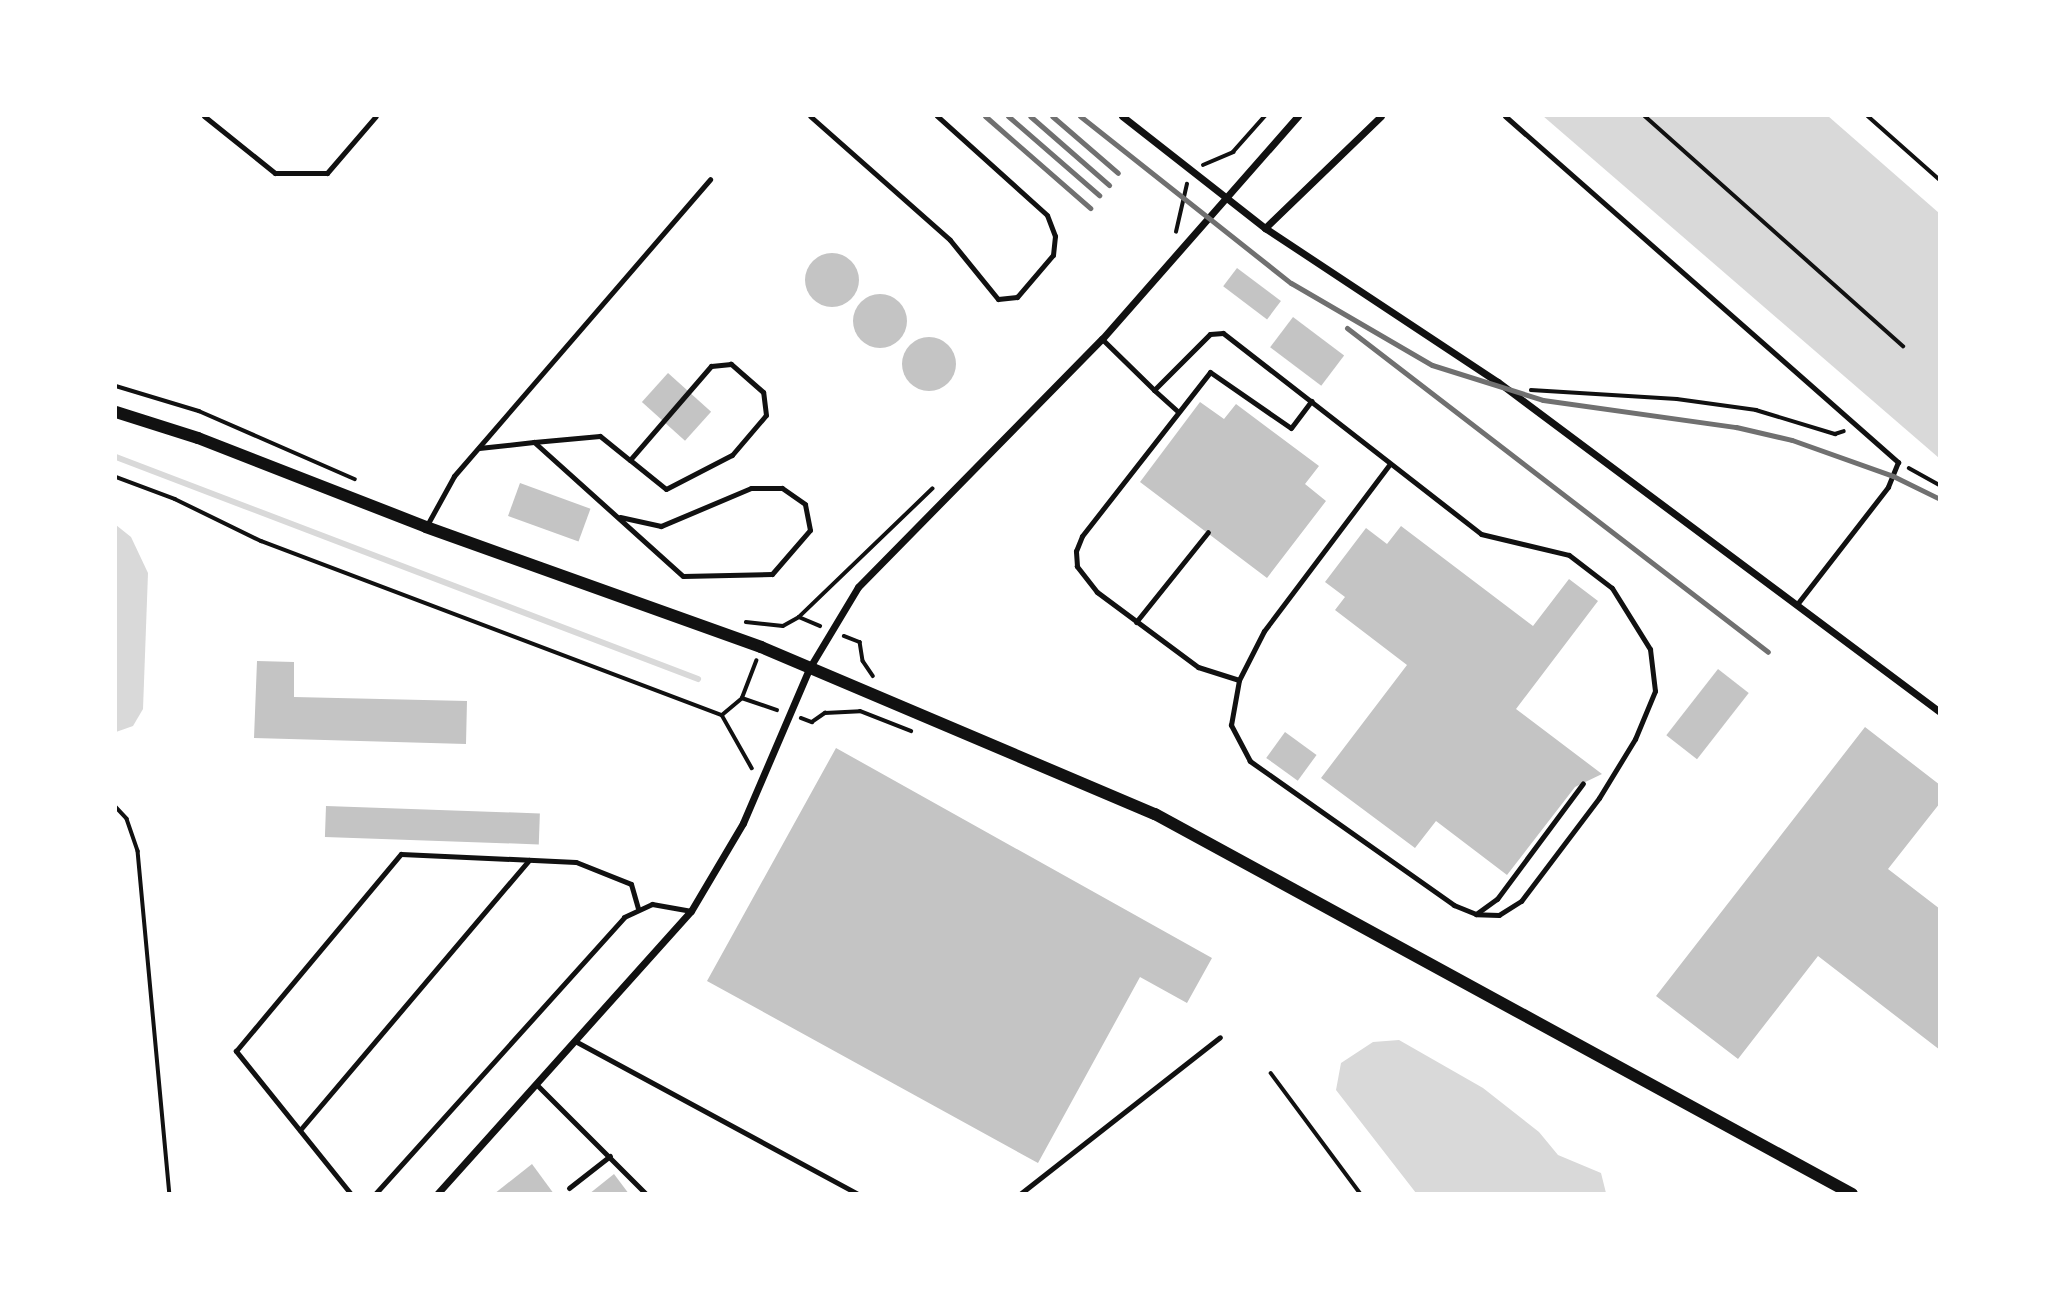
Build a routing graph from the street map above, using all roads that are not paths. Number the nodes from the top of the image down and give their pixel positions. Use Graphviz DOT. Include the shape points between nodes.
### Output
graph roads {
  1 [pos="204,116"];
  2 [pos="376,116"];
  3 [pos="810,116"];
  4 [pos="937,116"];
  5 [pos="1122,116"];
  6 [pos="1298,116"];
  7 [pos="1381,116"];
  8 [pos="1505,116"];
  9 [pos="710,179"];
  10 [pos="1226,198"];
  11 [pos="1265,228"];
  12 [pos="1102,339"];
  13 [pos="1154,390"];
  14 [pos="1311,401"];
  15 [pos="1177,411"];
  16 [pos="116,412"];
  17 [pos="534,442"];
  18 [pos="479,448"];
  19 [pos="630,460"];
  20 [pos="1390,464"];
  21 [pos="620,517"];
  22 [pos="426,527"];
  23 [pos="1208,532"];
  24 [pos="1798,603"];
  25 [pos="1136,622"];
  26 [pos="810,667"];
  27 [pos="1239,680"];
  28 [pos="1940,712"];
  29 [pos="1583,783"];
  30 [pos="529,860"];
  31 [pos="638,908"];
  32 [pos="691,911"];
  33 [pos="1476,914"];
  34 [pos="1220,1037"];
  35 [pos="575,1041"];
  36 [pos="536,1084"];
  37 [pos="300,1130"];
  38 [pos="610,1156"];
  39 [pos="569,1188"];
  40 [pos="351,1194"];
  41 [pos="375,1194"];
  42 [pos="437,1194"];
  43 [pos="646,1194"];
  44 [pos="859,1194"];
  45 [pos="1020,1194"];
  46 [pos="1852,1194"];
  1 -- 2 [label="lane" via="275,173 327,173"];
  3 -- 4 [label="lane" via="950,240 998,299 1017,298 1053,255 1055,236 1047,215"];
  5 -- 10 [label="street"];
  6 -- 10 [label="street"];
  7 -- 11 [label="street"];
  8 -- 24 [label="lane" via="1898,463 1888,487"];
  9 -- 18 [label="lane"];
  10 -- 11 [label="street"];
  10 -- 12 [label="street"];
  11 -- 24 [label="street" via="1498,382"];
  12 -- 13 [label="lane"];
  12 -- 26 [label="street" via="858,587"];
  13 -- 14 [label="lane" via="1210,334 1223,333"];
  13 -- 15 [label="lane"];
  14 -- 15 [label="lane" via="1291,428 1210,372"];
  14 -- 20 [label="lane"];
  15 -- 25 [label="lane" via="1082,536 1076,551 1085,579"];
  16 -- 22 [label="street" via="198,438"];
  17 -- 18 [label="lane"];
  17 -- 19 [label="lane" via="600,436"];
  17 -- 21 [label="lane"];
  18 -- 22 [label="lane" via="454,476"];
  19 -- 19 [label="lane" via="711,366 731,364 763,392 766,415 732,455 666,489"];
  20 -- 27 [label="lane" via="1264,631"];
  20 -- 33 [label="lane" via="1480,534 1569,555 1612,588 1650,649 1655,691 1635,739 1599,798 1521,901 1499,915"];
  21 -- 21 [label="lane" via="683,576 772,573 810,530 805,504 782,488 751,488 661,526"];
  22 -- 26 [label="street"];
  23 -- 25 [label="lane"];
  24 -- 28 [label="street"];
  25 -- 27 [label="lane" via="1199,667"];
  26 -- 32 [label="street" via="743,823"];
  26 -- 46 [label="street" via="1155,814"];
  27 -- 33 [label="lane" via="1231,725 1250,761 1454,905"];
  29 -- 33 [label="lane" via="1497,899"];
  30 -- 31 [label="lane" via="576,862 631,884"];
  30 -- 37 [label="lane"];
  30 -- 37 [label="lane" via="401,854 236,1051"];
  31 -- 32 [label="lane" via="652,904"];
  31 -- 41 [label="lane" via="624,917"];
  32 -- 35 [label="street"];
  34 -- 45 [label="lane"];
  35 -- 36 [label="street"];
  35 -- 44 [label="lane"];
  36 -- 38 [label="lane"];
  36 -- 42 [label="street"];
  37 -- 40 [label="lane"];
  38 -- 39 [label="lane"];
  38 -- 43 [label="lane"];
}
